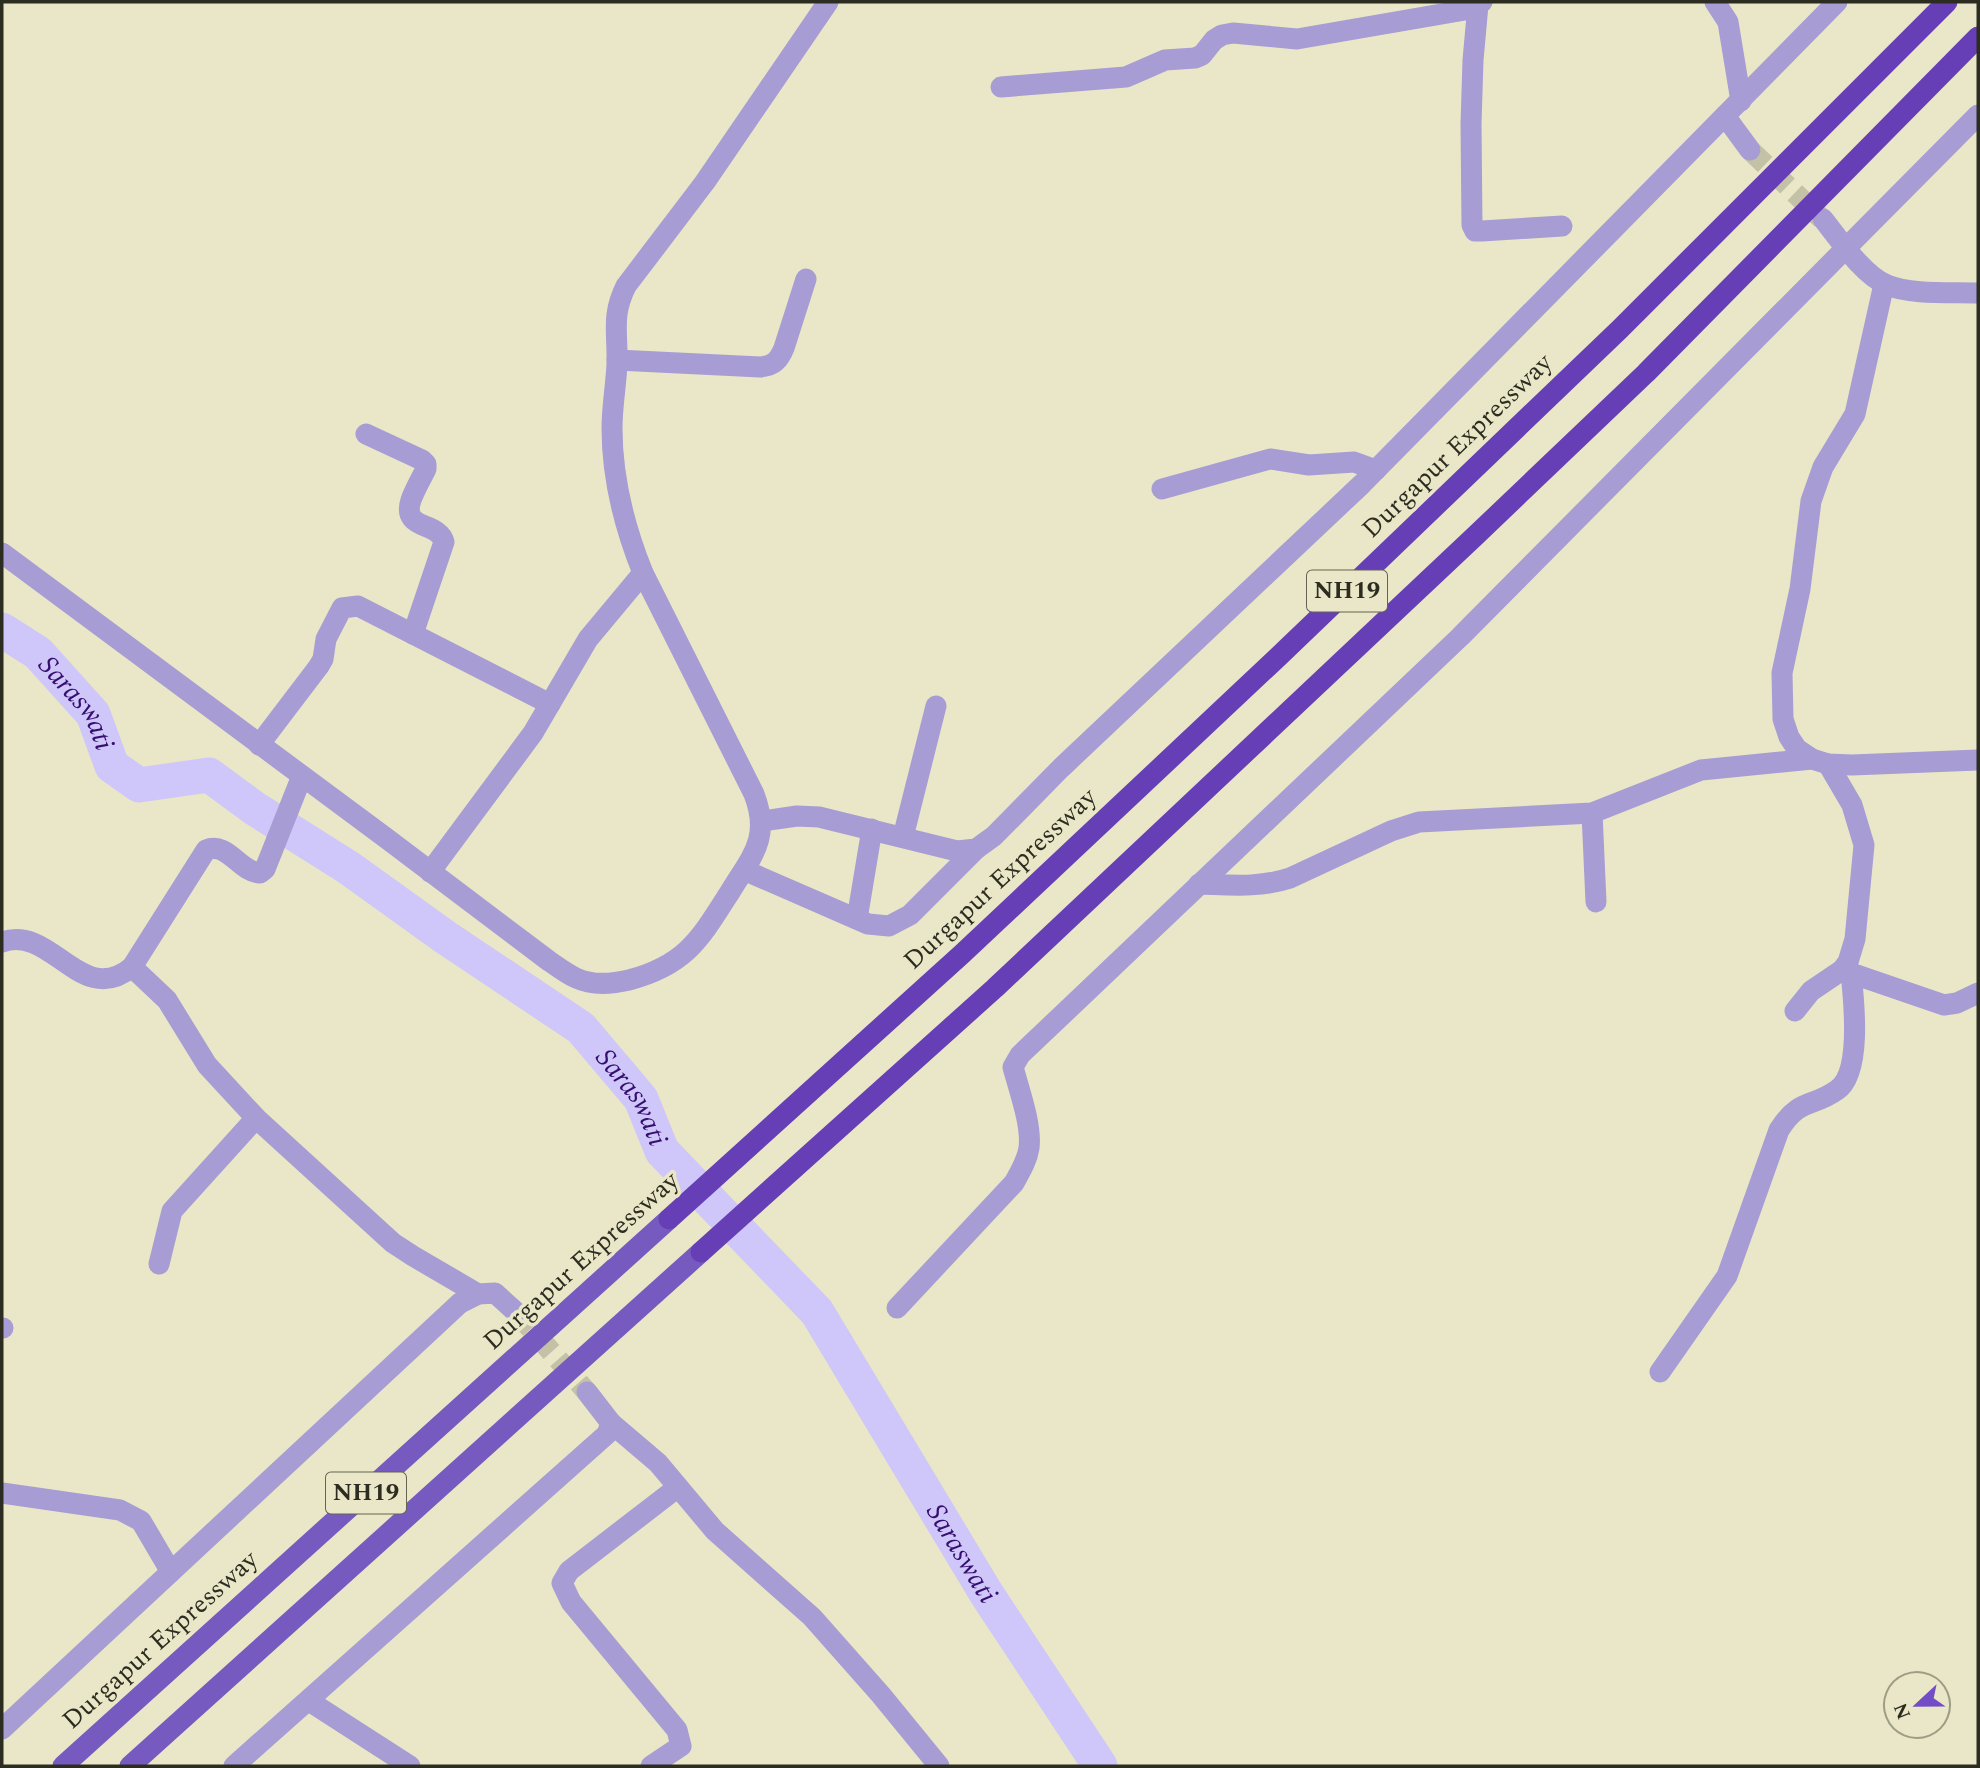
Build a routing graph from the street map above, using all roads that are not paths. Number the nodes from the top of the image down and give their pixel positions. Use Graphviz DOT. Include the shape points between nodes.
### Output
graph roads {
  1 [pos="828,2"];
  2 [pos="1715,2"];
  3 [pos="1837,2"];
  4 [pos="1947,2"];
  5 [pos="1480,4"];
  6 [pos="1978,37"];
  7 [pos="1001,87"];
  8 [pos="1741,101"];
  9 [pos="1978,115"];
  10 [pos="1725,116"];
  11 [pos="1750,150"];
  12 [pos="1823,219"];
  13 [pos="1562,226"];
  14 [pos="1847,248"];
  15 [pos="806,279"];
  16 [pos="1884,284"];
  17 [pos="1978,293"];
  18 [pos="617,360"];
  19 [pos="366,434"];
  20 [pos="1376,470"];
  21 [pos="1162,489"];
  22 [pos="2,553"];
  23 [pos="643,573"];
  24 [pos="412,634"];
  25 [pos="550,704"];
  26 [pos="936,706"];
  27 [pos="259,745"];
  28 [pos="1978,760"];
  29 [pos="1820,761"];
  30 [pos="300,781"];
  31 [pos="1592,813"];
  32 [pos="762,821"];
  33 [pos="872,829"];
  34 [pos="903,836"];
  35 [pos="976,849"];
  36 [pos="744,870"];
  37 [pos="430,872"];
  38 [pos="1199,884"];
  39 [pos="1596,902"];
  40 [pos="857,919"];
  41 [pos="2,942"];
  42 [pos="132,967"];
  43 [pos="1847,972"];
  44 [pos="1978,993"];
  45 [pos="1795,1011"];
  46 [pos="256,1118"];
  47 [pos="669,1219"];
  48 [pos="701,1252"];
  49 [pos="159,1264"];
  50 [pos="478,1294"];
  51 [pos="897,1308"];
  52 [pos="517,1313"];
  53 [pos="1660,1372"];
  54 [pos="587,1392"];
  55 [pos="611,1423"];
  56 [pos="678,1487"];
  57 [pos="2,1493"];
  58 [pos="170,1572"];
  59 [pos="309,1701"];
  60 [pos="2,1729"];
  61 [pos="63,1766"];
  62 [pos="130,1766"];
  63 [pos="234,1766"];
  64 [pos="410,1766"];
  65 [pos="651,1766"];
  66 [pos="939,1766"];
  1 -- 18 [label="street" via="705,182 626,286 615,322"];
  2 -- 8 [label="street" via="1728,22"];
  3 -- 8 [label="street"];
  4 -- 47 [label="highway, Durgapur Expressway / NH19" via="1620,329 1386,554 962,954"];
  5 -- 7 [label="street" via="1297,39 1233,33 1214,40 1195,58 1165,61 1126,77"];
  5 -- 13 [label="street" via="1473,60 1472,225 1475,231"];
  6 -- 48 [label="highway, NH19" via="1579,437 1006,979"];
  8 -- 10 [label="street"];
  9 -- 14 [label="street"];
  10 -- 11 [label="street"];
  10 -- 20 [label="street"];
  12 -- 14 [label="street"];
  14 -- 16 [label="street"];
  14 -- 38 [label="street" via="1460,637"];
  15 -- 18 [label="street" via="784,348 774,364"];
  16 -- 17 [label="street"];
  16 -- 29 [label="street" via="1855,414 1823,467 1811,502 1800,589 1782,673 1782,710 1789,737 1797,749"];
  18 -- 23 [label="street" via="612,425 615,481 629,540"];
  19 -- 24 [label="street" via="426,464 410,512 417,524 439,531 443,537"];
  20 -- 21 [label="street" via="1354,462 1309,465 1270,459"];
  20 -- 35 [label="street"];
  22 -- 27 [label="street"];
  23 -- 25 [label="street" via="588,639"];
  23 -- 32 [label="street" via="754,794"];
  24 -- 25 [label="street"];
  24 -- 27 [label="street" via="358,606 342,608 319,666"];
  25 -- 37 [label="street"];
  26 -- 34 [label="street"];
  27 -- 30 [label="street"];
  28 -- 29 [label="street" via="1852,765"];
  29 -- 31 [label="street" via="1701,770"];
  29 -- 43 [label="street" via="1852,806 1864,845 1855,939"];
  30 -- 37 [label="street"];
  30 -- 42 [label="street" via="260,873 252,873 222,849 206,849"];
  31 -- 38 [label="street" via="1419,822 1273,884"];
  31 -- 39 [label="street"];
  32 -- 33 [label="street" via="819,817"];
  32 -- 36 [label="street" via="757,849"];
  33 -- 34 [label="street"];
  33 -- 40 [label="street"];
  34 -- 35 [label="street" via="939,848"];
  35 -- 40 [label="street" via="898,922 878,926"];
  36 -- 37 [label="street" via="704,934 685,954 656,972 614,984 596,984 567,973"];
  36 -- 40 [label="street"];
  38 -- 51 [label="street" via="1020,1055 1013,1067 1029,1133 1024,1166 1014,1184"];
  41 -- 42 [label="street" via="32,942 95,978 116,976"];
  42 -- 46 [label="street" via="167,1000 207,1065"];
  43 -- 44 [label="street" via="1944,1005"];
  43 -- 45 [label="street" via="1811,992"];
  43 -- 53 [label="street" via="1854,1030 1845,1083 1787,1117 1727,1276"];
  46 -- 49 [label="street" via="172,1212"];
  46 -- 50 [label="street" via="393,1242"];
  47 -- 61 [label="main road, Durgapur Expressway / NH19"];
  48 -- 62 [label="main road, NH19"];
  50 -- 52 [label="street" via="495,1293"];
  50 -- 58 [label="street" via="460,1303"];
  54 -- 55 [label="street"];
  55 -- 56 [label="street" via="658,1463"];
  55 -- 59 [label="street" via="607,1433"];
  56 -- 65 [label="street" via="569,1571 562,1583 571,1602 677,1730 681,1746"];
  56 -- 66 [label="street" via="715,1531 812,1617"];
  57 -- 58 [label="street" via="120,1510 141,1521"];
  58 -- 60 [label="street"];
  59 -- 63 [label="street"];
  59 -- 64 [label="street"];
}
